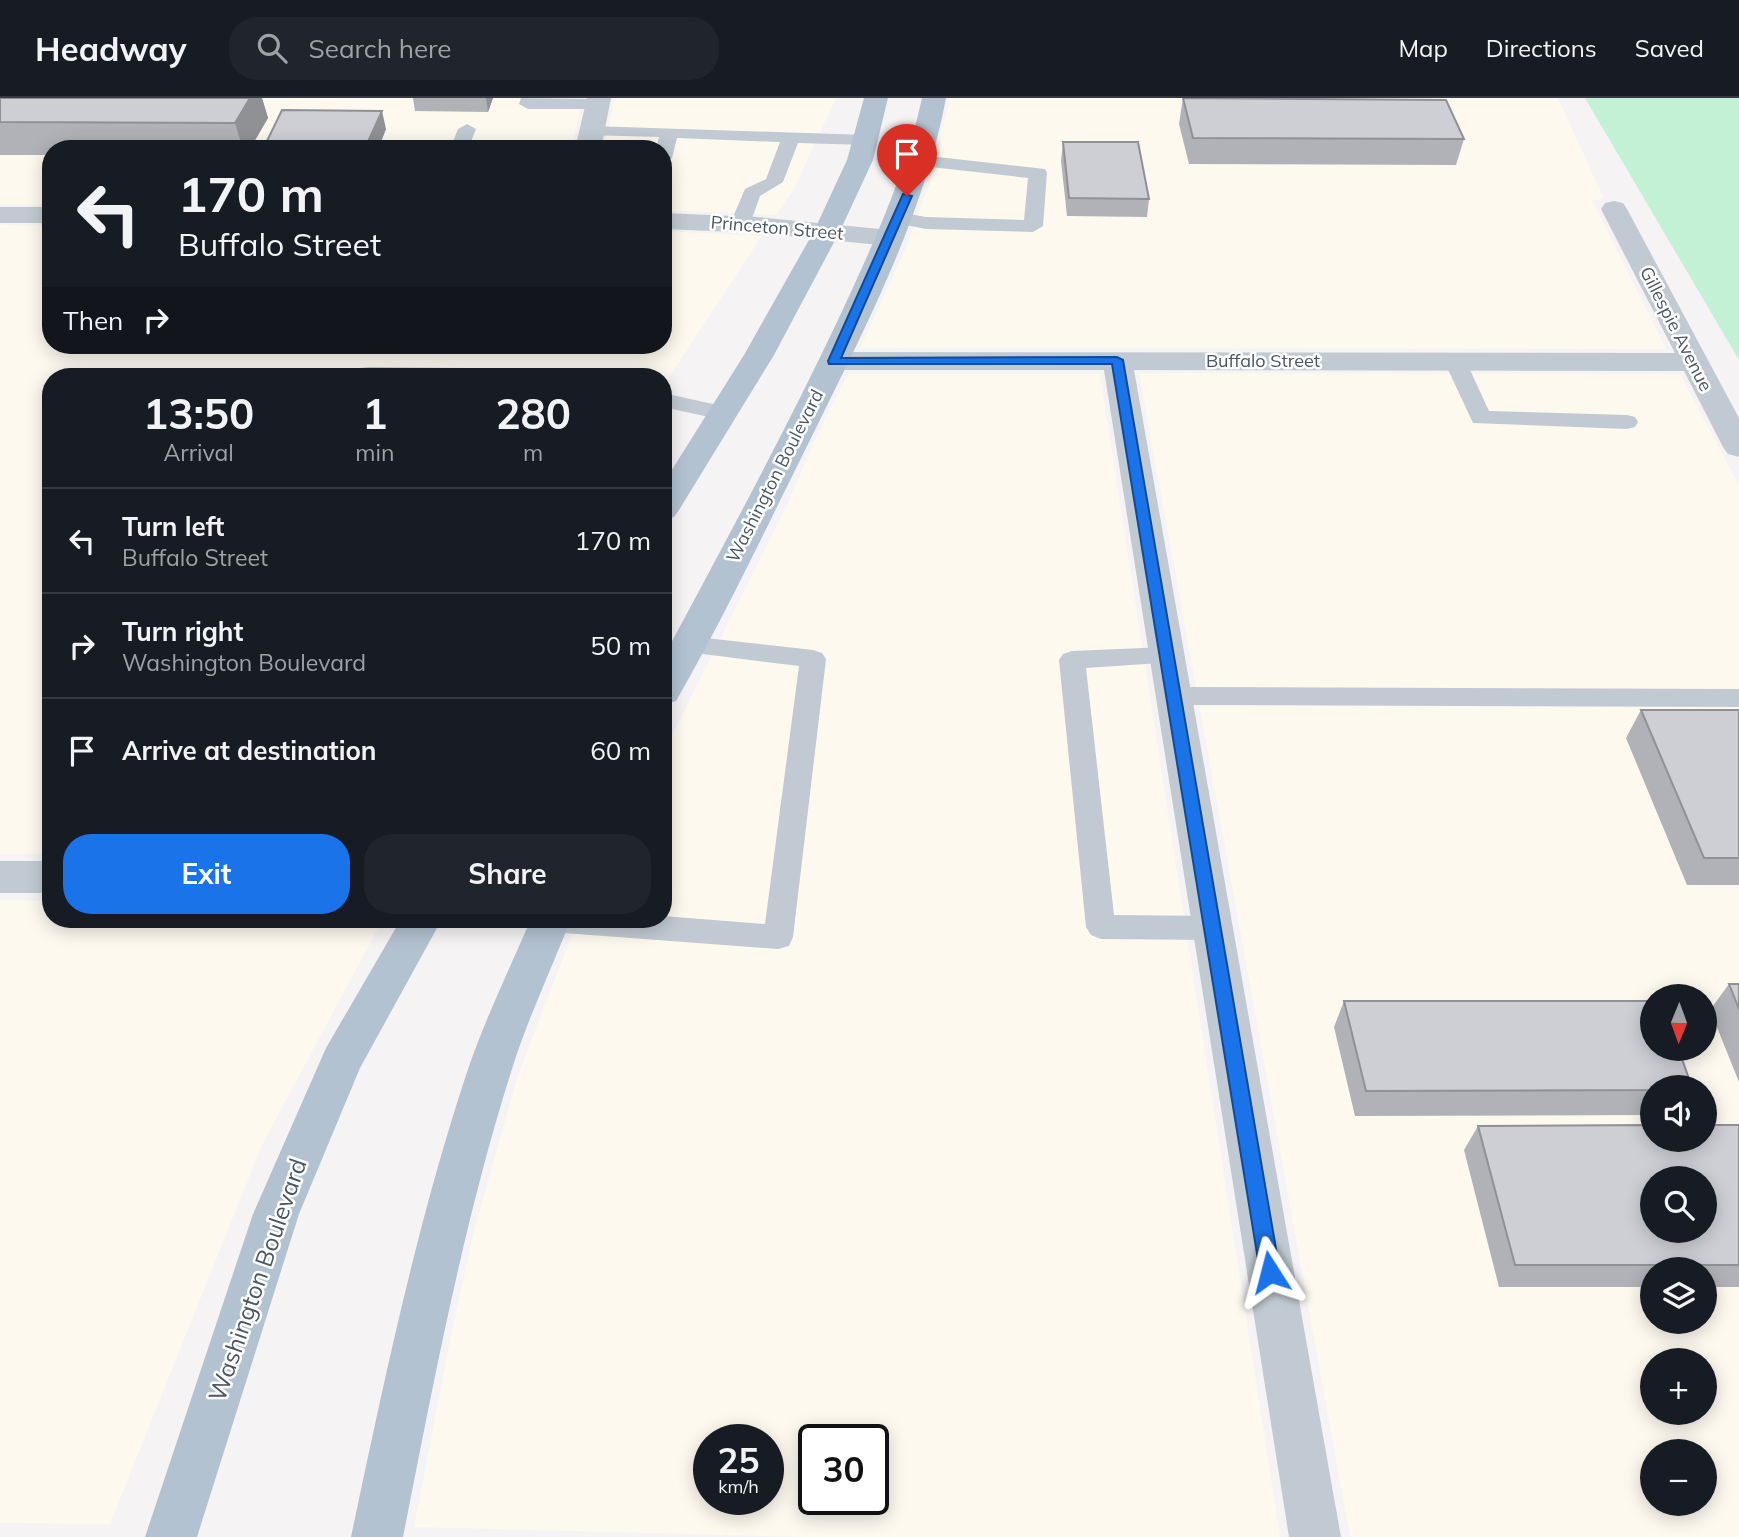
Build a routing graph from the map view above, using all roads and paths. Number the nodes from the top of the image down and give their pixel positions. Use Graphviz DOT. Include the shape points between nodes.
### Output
graph roads {
  1 [pos="530,98"];
  2 [pos="876,98"];
  3 [pos="934,98"];
  4 [pos="598,101"];
  5 [pos="467,129"];
  6 [pos="669,132"];
  7 [pos="791,136"];
  8 [pos="463,140"];
  9 [pos="590,140"];
  10 [pos="667,140"];
  11 [pos="866,140"];
  12 [pos="920,161"];
  13 [pos="1614,209"];
  14 [pos="0,215"];
  15 [pos="42,215"];
  16 [pos="672,221"];
  17 [pos="740,223"];
  18 [pos="894,228"];
  19 [pos="827,231"];
  20 [pos="1117,360"];
  21 [pos="834,361"];
  22 [pos="1455,361"];
  23 [pos="1692,362"];
  24 [pos="672,402"];
  25 [pos="723,413"];
  26 [pos="1628,422"];
  27 [pos="1739,447"];
  28 [pos="672,495"];
  29 [pos="688,645"];
  30 [pos="1166,656"];
  31 [pos="672,675"];
  32 [pos="1173,696"];
  33 [pos="1739,698"];
  34 [pos="0,877"];
  35 [pos="42,877"];
  36 [pos="417,928"];
  37 [pos="547,928"];
  38 [pos="664,928"];
  39 [pos="1212,928"];
  40 [pos="171,1537"];
  41 [pos="377,1537"];
  42 [pos="1315,1537"];
  1 -- 4 [label="lane" via="528,104"];
  2 -- 11 [label="main road"];
  3 -- 12 [label="main road, Washington Boulevard"];
  4 -- 9 [label="street"];
  5 -- 8 [label="lane"];
  6 -- 7 [label="lane"];
  6 -- 9 [label="lane"];
  6 -- 10 [label="lane"];
  7 -- 11 [label="lane"];
  7 -- 17 [label="lane" via="774,182 752,193"];
  11 -- 19 [label="main road"];
  12 -- 18 [label="main road, Washington Boulevard"];
  12 -- 18 [label="lane" via="1038,173 1033,226 926,223"];
  13 -- 23 [label="street, Gillespie Avenue"];
  14 -- 15 [label="street"];
  16 -- 17 [label="street, Princeton Street"];
  17 -- 19 [label="street, Princeton Street"];
  18 -- 19 [label="street, Princeton Street"];
  18 -- 21 [label="main road, Washington Boulevard"];
  19 -- 25 [label="main road"];
  20 -- 21 [label="street, Buffalo Street"];
  20 -- 22 [label="street, Buffalo Street"];
  20 -- 30 [label="street"];
  21 -- 29 [label="main road, Washington Boulevard"];
  22 -- 23 [label="street, Buffalo Street"];
  22 -- 26 [label="lane" via="1481,418"];
  23 -- 27 [label="street, Gillespie Avenue"];
  24 -- 25 [label="lane"];
  25 -- 28 [label="main road"];
  29 -- 31 [label="main road, Washington Boulevard"];
  29 -- 38 [label="lane" via="813,659 778,937"];
  30 -- 32 [label="street"];
  30 -- 39 [label="lane" via="1072,660 1101,927"];
  32 -- 33 [label="lane"];
  32 -- 39 [label="street"];
  34 -- 35 [label="street"];
  36 -- 40 [label="main road, Washington Boulevard" via="341,1061 276,1214"];
  37 -- 41 [label="main road" via="490,1070 446,1225 418,1334"];
  39 -- 42 [label="street"];
}
